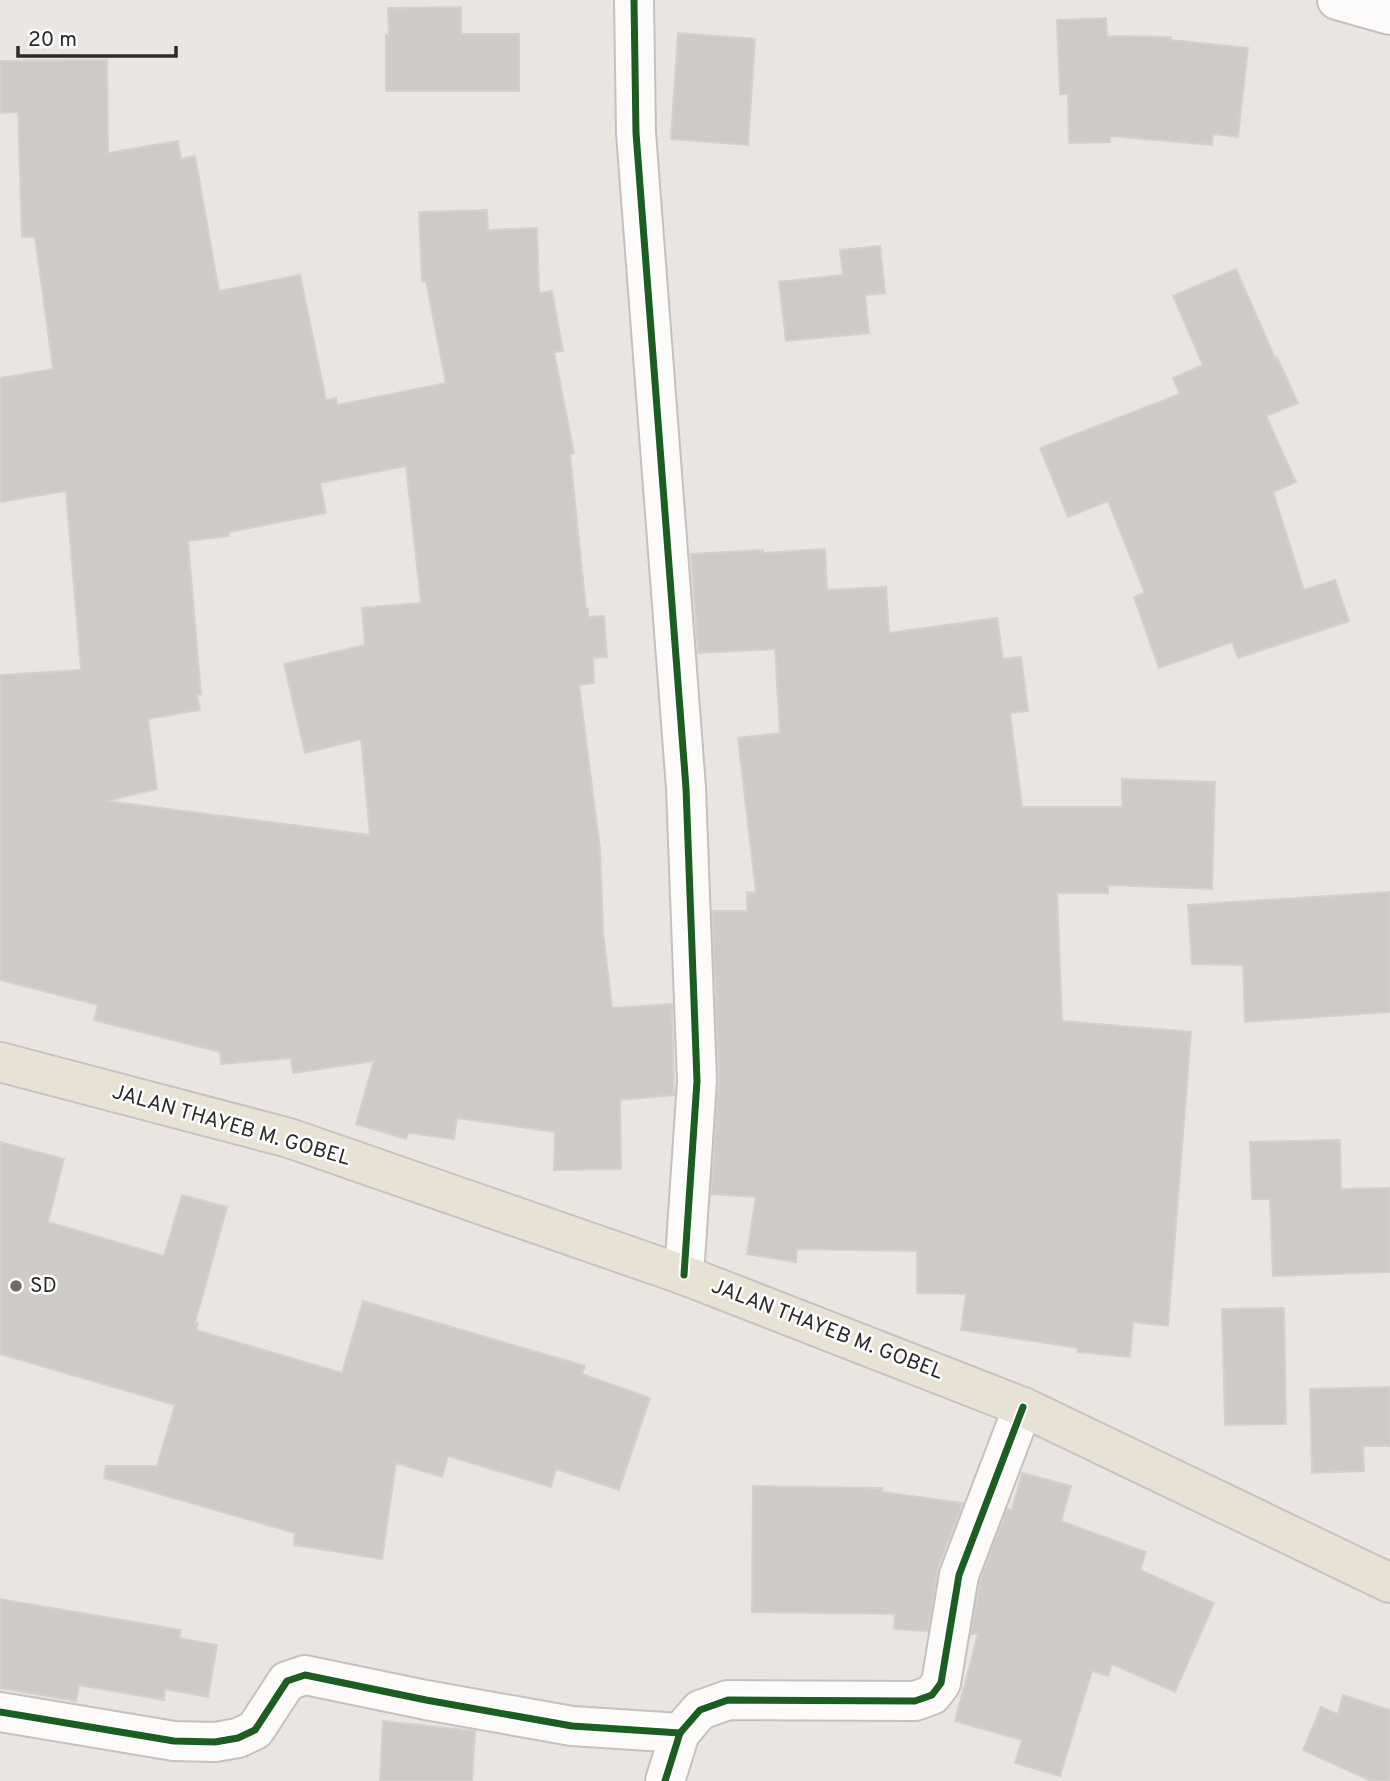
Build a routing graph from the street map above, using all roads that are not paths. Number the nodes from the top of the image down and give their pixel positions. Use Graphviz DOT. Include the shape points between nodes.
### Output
graph roads {
  1 [pos="634,0"];
  2 [pos="1337,0"];
  3 [pos="1390,15"];
  4 [pos="0,1062"];
  5 [pos="684,1275"];
  6 [pos="1023,1407"];
  7 [pos="1390,1583"];
  8 [pos="0,1712"];
  9 [pos="680,1733"];
  10 [pos="664,1781"];
  1 -- 5 [label="street" via="636,133 686,801 697,1081"];
  2 -- 3 [label="street"];
  4 -- 5 [label="main road, JALAN THAYEB M. GOBEL" via="289,1138"];
  5 -- 6 [label="main road, JALAN THAYEB M. GOBEL"];
  6 -- 7 [label="main road, JALAN THAYEB M. GOBEL"];
  6 -- 9 [label="street" via="959,1575 942,1683 932,1695 915,1701 728,1700 700,1710"];
  8 -- 9 [label="street" via="174,1741 215,1742 255,1730 287,1681 305,1675 572,1726"];
  9 -- 10 [label="street"];
}
